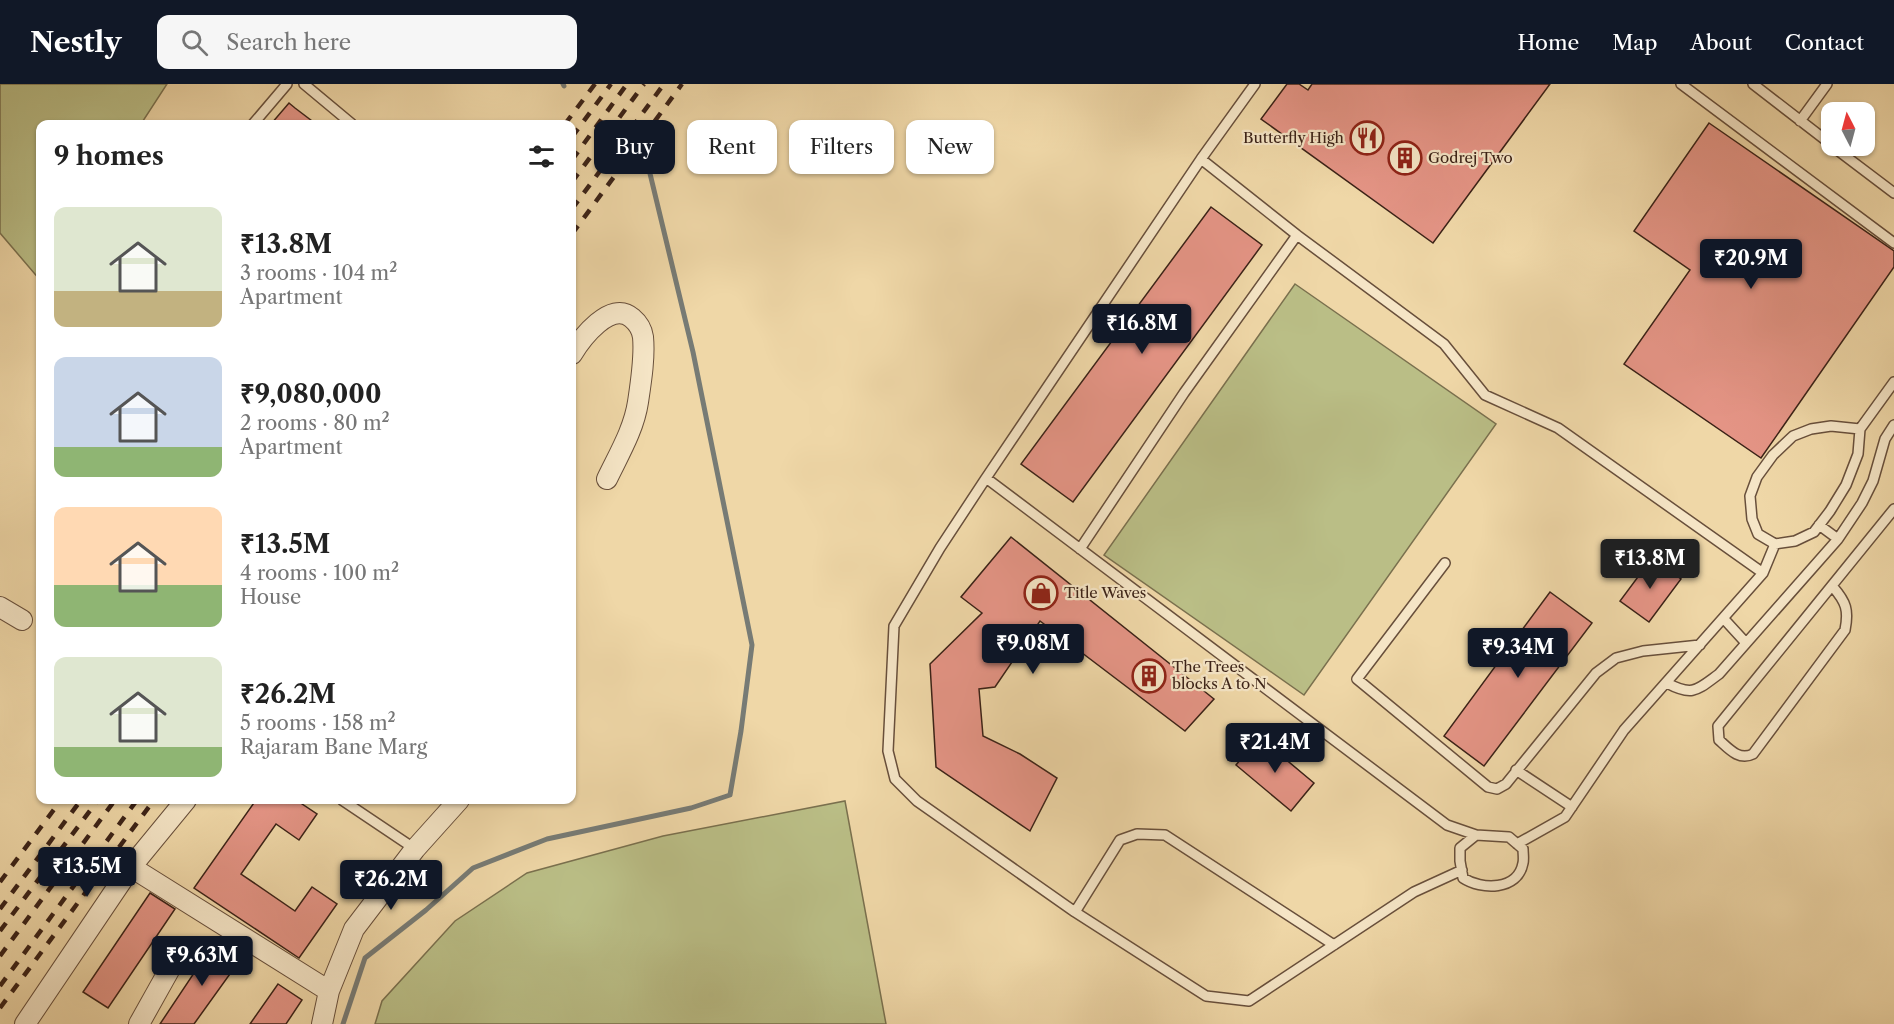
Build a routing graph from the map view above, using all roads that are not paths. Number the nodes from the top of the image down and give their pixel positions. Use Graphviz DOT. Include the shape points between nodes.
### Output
graph roads {
  1 [pos="287,84"];
  2 [pos="304,84"];
  3 [pos="1256,84"];
  4 [pos="1681,84"];
  5 [pos="1754,84"];
  6 [pos="1827,84"];
  7 [pos="256,120"];
  8 [pos="347,120"];
  9 [pos="1800,121"];
  10 [pos="1821,137"];
  11 [pos="1846,156"];
  12 [pos="1201,159"];
  13 [pos="1894,193"];
  14 [pos="1297,236"];
  15 [pos="1894,243"];
  16 [pos="576,349"];
  17 [pos="1894,382"];
  18 [pos="1894,425"];
  19 [pos="1860,429"];
  20 [pos="986,478"];
  21 [pos="607,479"];
  22 [pos="1894,509"];
  23 [pos="1819,525"];
  24 [pos="1838,539"];
  25 [pos="1776,544"];
  26 [pos="1080,549"];
  27 [pos="1445,564"];
  28 [pos="1763,573"];
  29 [pos="1833,587"];
  30 [pos="0,607"];
  31 [pos="1724,618"];
  32 [pos="22,620"];
  33 [pos="1746,643"];
  34 [pos="1700,645"];
  35 [pos="1667,683"];
  36 [pos="1516,770"];
  37 [pos="183,804"];
  38 [pos="348,804"];
  39 [pos="455,804"];
  40 [pos="1572,807"];
  41 [pos="1476,836"];
  42 [pos="1517,844"];
  43 [pos="415,849"];
  44 [pos="131,867"];
  45 [pos="1461,870"];
  46 [pos="1075,912"];
  47 [pos="1334,945"];
  48 [pos="172,965"];
  49 [pos="329,991"];
  50 [pos="25,1024"];
  51 [pos="139,1024"];
  52 [pos="322,1024"];
  1 -- 7 [label="lane"];
  2 -- 8 [label="lane"];
  3 -- 12 [label="lane"];
  4 -- 15 [label="lane"];
  5 -- 9 [label="lane"];
  6 -- 9 [label="lane"];
  9 -- 10 [label="lane"];
  11 -- 13 [label="lane"];
  12 -- 14 [label="lane"];
  12 -- 20 [label="lane"];
  14 -- 26 [label="lane" via="1184,393"];
  14 -- 28 [label="lane" via="1444,344 1485,395 1558,428"];
  16 -- 21 [label="street" via="593,326 607,316 630,315 643,336 638,404 627,440"];
  17 -- 19 [label="lane"];
  18 -- 24 [label="lane" via="1885,439 1873,481"];
  19 -- 23 [label="lane" via="1858,454 1846,485"];
  19 -- 25 [label="lane" via="1831,426 1793,436 1757,477 1750,496 1752,519 1758,534"];
  20 -- 26 [label="lane"];
  20 -- 46 [label="lane" via="894,626 888,751 895,779 917,801"];
  22 -- 29 [label="lane"];
  23 -- 24 [label="lane"];
  23 -- 25 [label="lane" via="1814,532 1795,541"];
  24 -- 33 [label="lane"];
  25 -- 28 [label="lane"];
  26 -- 41 [label="lane" via="1447,825"];
  27 -- 36 [label="lane" via="1357,680 1488,787 1497,789 1506,784"];
  28 -- 31 [label="lane"];
  29 -- 29 [label="lane" via="1718,726 1719,740 1739,756 1753,754 1845,630 1846,602"];
  30 -- 32 [label="street"];
  31 -- 33 [label="lane"];
  31 -- 34 [label="lane"];
  33 -- 35 [label="lane" via="1719,674 1697,690 1683,692"];
  34 -- 35 [label="lane"];
  34 -- 36 [label="lane" via="1616,658 1596,673"];
  35 -- 40 [label="lane" via="1624,730"];
  36 -- 40 [label="lane"];
  37 -- 44 [label="street"];
  38 -- 43 [label="lane"];
  39 -- 43 [label="street"];
  40 -- 42 [label="lane" via="1565,817"];
  41 -- 42 [label="lane" via="1509,837"];
  41 -- 45 [label="lane" via="1460,848"];
  42 -- 45 [label="lane" via="1523,849 1523,864 1516,877 1502,885 1472,884 1463,878"];
  43 -- 49 [label="street" via="354,929"];
  44 -- 49 [label="street"];
  44 -- 50 [label="street"];
  45 -- 47 [label="lane" via="1414,892"];
  46 -- 47 [label="lane" via="1206,996 1249,1001"];
  46 -- 47 [label="lane" via="1120,840 1137,834 1165,835"];
  48 -- 51 [label="street"];
  49 -- 52 [label="street"];
}
